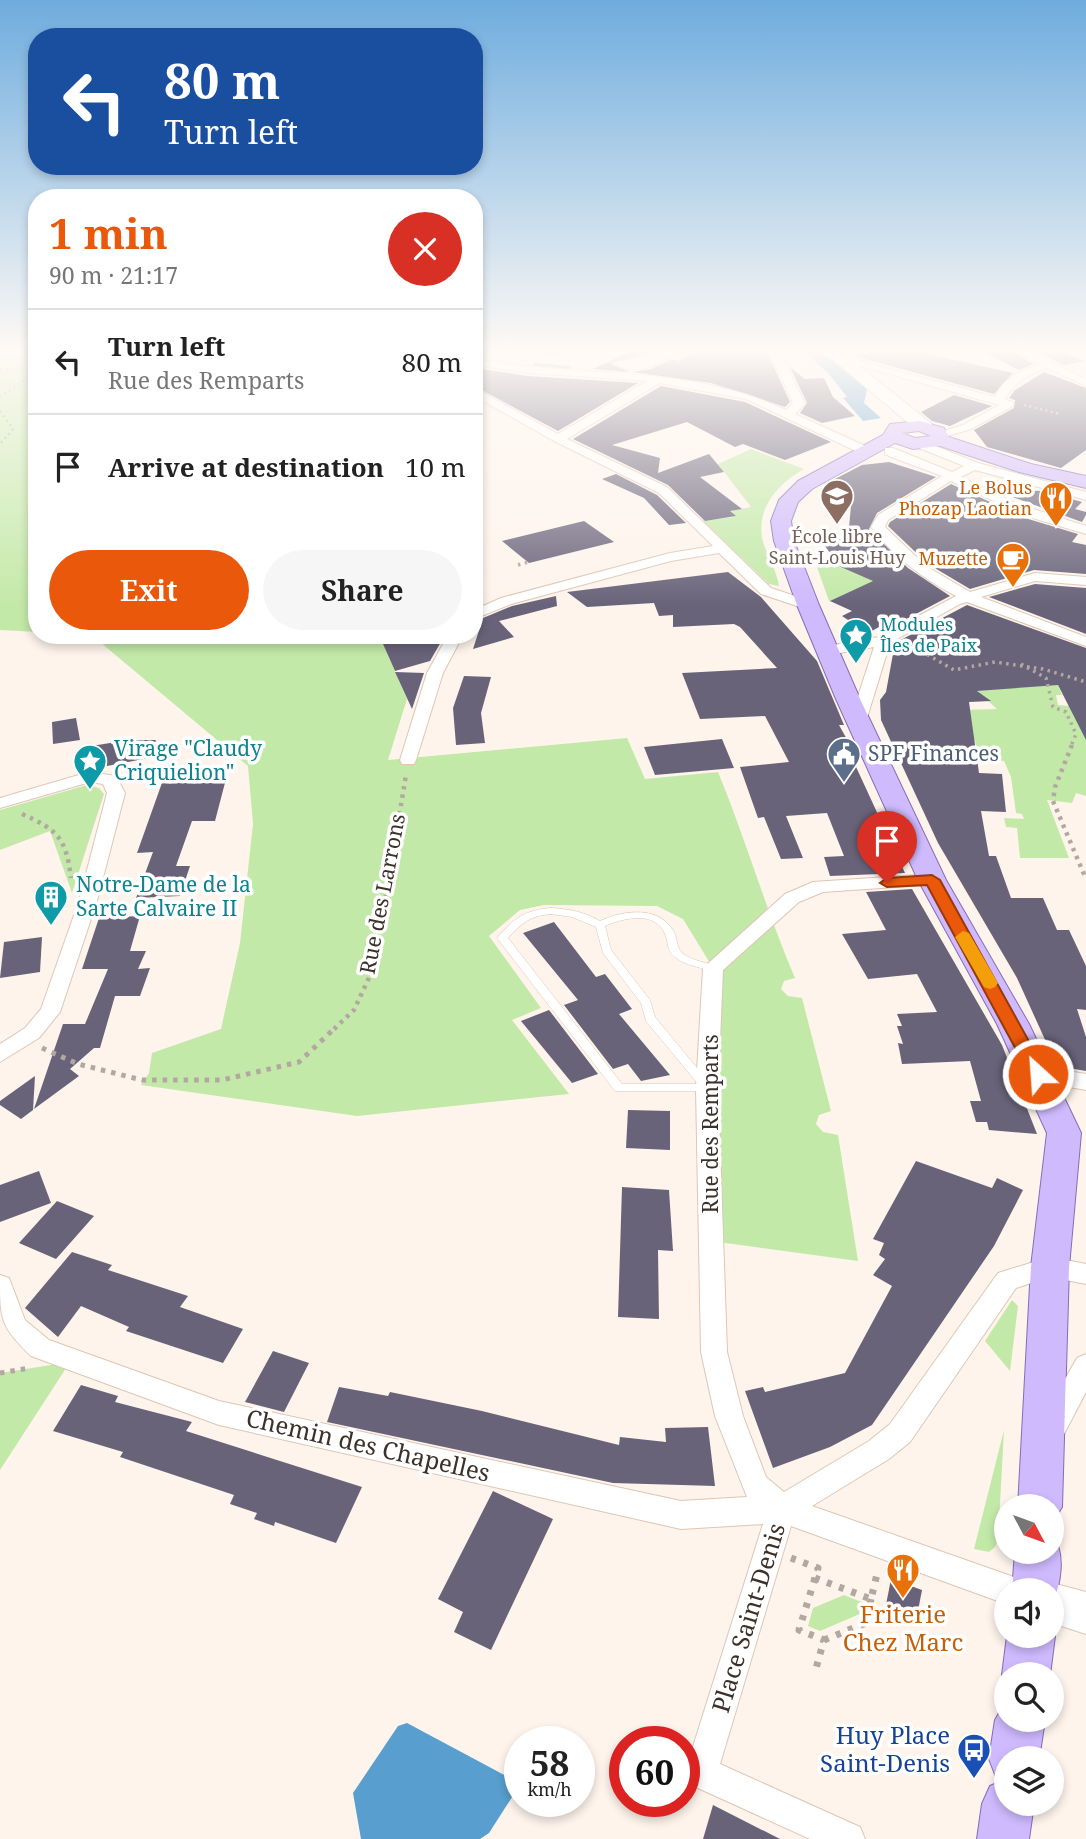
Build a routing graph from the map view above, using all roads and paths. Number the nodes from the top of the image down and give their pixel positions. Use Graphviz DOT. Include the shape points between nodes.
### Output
graph roads {
  1 [pos="549,434"];
  2 [pos="567,434"];
  3 [pos="857,434"];
  4 [pos="886,434"];
  5 [pos="925,434"];
  6 [pos="943,434"];
  7 [pos="929,438"];
  8 [pos="558,439"];
  9 [pos="887,442"];
  10 [pos="974,466"];
  11 [pos="950,477"];
  12 [pos="1086,482"];
  13 [pos="1086,496"];
  14 [pos="1085,527"];
  15 [pos="719,549"];
  16 [pos="528,562"];
  17 [pos="518,565"];
  18 [pos="1086,582"];
  19 [pos="966,598"];
  20 [pos="808,605"];
  21 [pos="483,611"];
  22 [pos="888,638"];
  23 [pos="1086,642"];
  24 [pos="451,644"];
  25 [pos="828,650"];
  26 [pos="1021,664"];
  27 [pos="1086,682"];
  28 [pos="858,721"];
  29 [pos="408,760"];
  30 [pos="6,806"];
  31 [pos="932,880"];
  32 [pos="1086,880"];
  33 [pos="88,901"];
  34 [pos="600,925"];
  35 [pos="713,968"];
  36 [pos="24,1040"];
  37 [pos="0,1054"];
  38 [pos="1038,1074"];
  39 [pos="1086,1082"];
  40 [pos="707,1088"];
  41 [pos="1068,1271"];
  42 [pos="0,1285"];
  43 [pos="1086,1366"];
  44 [pos="1041,1450"];
  45 [pos="1040,1494"];
  46 [pos="782,1509"];
  47 [pos="770,1549"];
  48 [pos="878,1570"];
  49 [pos="815,1578"];
  50 [pos="994,1585"];
  51 [pos="871,1599"];
  52 [pos="1064,1607"];
  53 [pos="1086,1613"];
  54 [pos="824,1640"];
  55 [pos="815,1672"];
  56 [pos="1006,1816"];
  57 [pos="848,1839"];
  58 [pos="1003,1839"];
  1 -- 8 [label="street"];
  2 -- 8 [label="street"];
  3 -- 9 [label="street"];
  4 -- 9 [label="main road"];
  5 -- 7 [label="main road"];
  6 -- 7 [label="street"];
  7 -- 9 [label="main road"];
  7 -- 10 [label="street"];
  7 -- 12 [label="main road"];
  8 -- 15 [label="street" via="663,490"];
  9 -- 11 [label="street"];
  9 -- 20 [label="main road" via="825,472 789,500 781,521 784,541"];
  10 -- 11 [label="street"];
  10 -- 13 [label="street"];
  11 -- 14 [label="street" via="1007,505"];
  11 -- 19 [label="street" via="883,518 878,527 911,563"];
  15 -- 20 [label="street" via="766,591"];
  15 -- 21 [label="street" via="670,556"];
  16 -- 17 [label="path"];
  18 -- 19 [label="street" via="1035,577"];
  19 -- 22 [label="street"];
  19 -- 23 [label="street"];
  20 -- 25 [label="main road"];
  22 -- 25 [label="street"];
  22 -- 26 [label="path" via="954,670 982,663"];
  22 -- 28 [label="street"];
  24 -- 29 [label="street" via="435,673"];
  25 -- 28 [label="main road"];
  26 -- 27 [label="path"];
  26 -- 32 [label="path" via="1046,678 1053,707 1066,712 1076,734 1053,801"];
  28 -- 31 [label="main road"];
  29 -- 36 [label="path, Rue des Larrons" via="374,967 354,1010 299,1062 222,1080 142,1080 78,1064"];
  30 -- 33 [label="path" via="55,829 69,848 72,893"];
  30 -- 33 [label="street" via="89,778 110,780 116,793"];
  31 -- 35 [label="street" via="820,886 792,898"];
  31 -- 38 [label="main road"];
  33 -- 36 [label="street" via="50,1012"];
  34 -- 35 [label="lane" via="628,913 643,915 667,928 673,949 682,958"];
  34 -- 40 [label="lane" via="606,951 646,1002 650,1018"];
  34 -- 40 [label="lane" via="590,918 550,911 525,917 502,938 619,1088"];
  35 -- 40 [label="street, Rue des Remparts"];
  36 -- 37 [label="street"];
  38 -- 39 [label="street"];
  38 -- 41 [label="main road" via="1064,1133"];
  40 -- 46 [label="street, Rue des Remparts" via="714,1352 729,1416 755,1486"];
  41 -- 44 [label="main road"];
  41 -- 46 [label="street, Place Saint-Denis" via="1007,1280 900,1433"];
  42 -- 46 [label="street, Chemin des Chapelles" via="15,1326 40,1348 219,1413 681,1515"];
  43 -- 44 [label="street"];
  44 -- 45 [label="main road"];
  46 -- 47 [label="street, Place Saint-Denis"];
  46 -- 50 [label="street, Place Saint-Denis"];
  47 -- 49 [label="path" via="818,1568"];
  47 -- 57 [label="street, Place Saint-Denis" via="701,1772"];
  48 -- 51 [label="path"];
  49 -- 51 [label="path"];
  49 -- 54 [label="path" via="799,1630"];
  51 -- 54 [label="path" via="866,1623"];
  52 -- 53 [label="main road"];
  54 -- 55 [label="path"];
  56 -- 58 [label="main road"];
}
